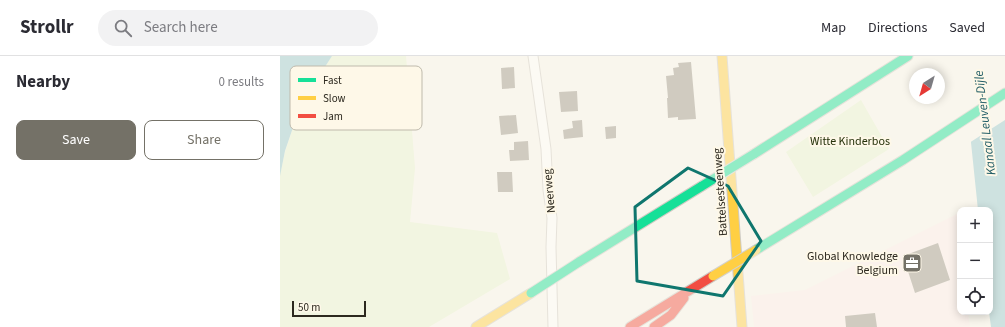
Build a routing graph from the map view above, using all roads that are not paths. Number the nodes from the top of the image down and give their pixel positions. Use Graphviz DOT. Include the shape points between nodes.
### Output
graph roads {
  1 [pos="533,56"];
  2 [pos="722,56"];
  3 [pos="907,57"];
  4 [pos="1005,94"];
  5 [pos="689,290"];
  6 [pos="476,327"];
  7 [pos="553,327"];
  8 [pos="630,327"];
  9 [pos="654,327"];
  10 [pos="742,327"];
  1 -- 7 [label="street, Neerweg" via="546,149 552,218"];
  2 -- 10 [label="main road, Battelsesteenweg"];
  3 -- 6 [label="main road, bridge"];
  4 -- 5 [label="main road, bridge" via="903,160"];
  5 -- 8 [label="main road"];
  5 -- 9 [label="main road" via="671,315"];
}
